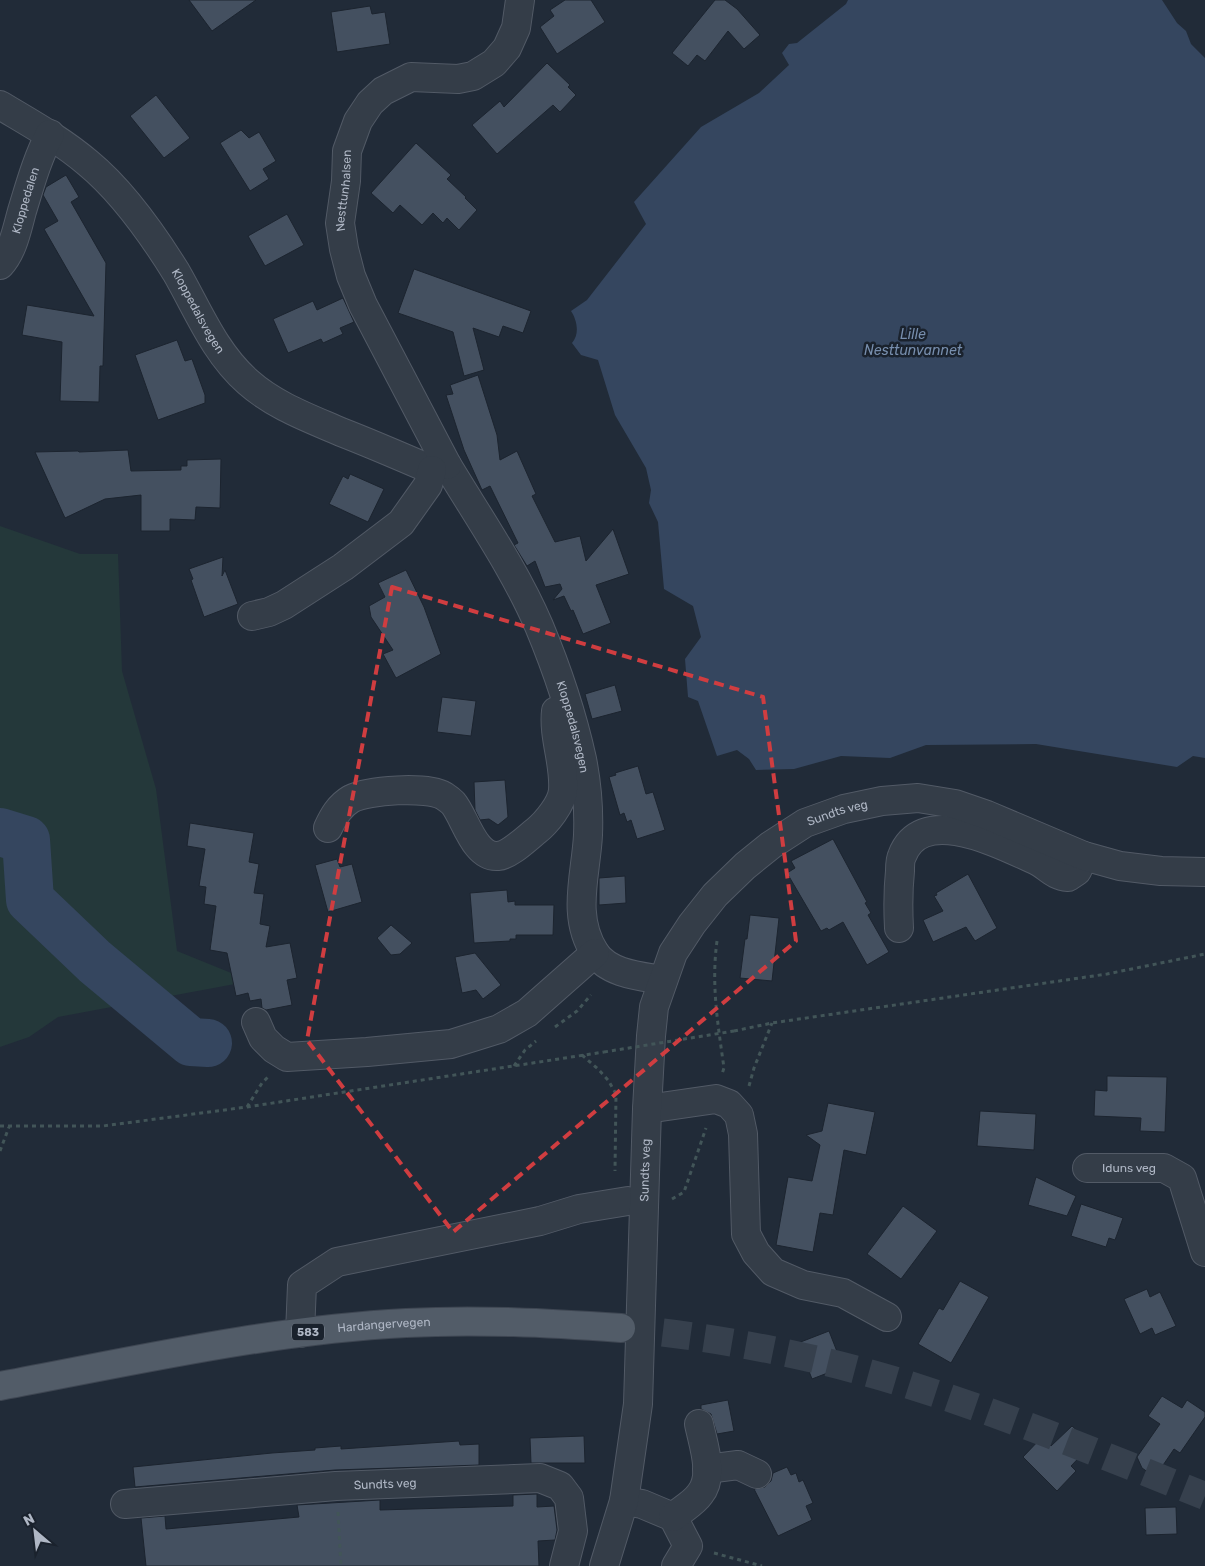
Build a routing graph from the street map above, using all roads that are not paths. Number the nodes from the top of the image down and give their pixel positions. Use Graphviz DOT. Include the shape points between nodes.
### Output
graph roads {
  1 [pos="520,0"];
  2 [pos="0,105"];
  3 [pos="50,134"];
  4 [pos="0,266"];
  5 [pos="439,468"];
  6 [pos="252,616"];
  7 [pos="564,694"];
  8 [pos="328,828"];
  9 [pos="1084,856"];
  10 [pos="1205,872"];
  11 [pos="899,928"];
  12 [pos="595,953"];
  13 [pos="663,980"];
  14 [pos="256,1022"];
  15 [pos="647,1109"];
  16 [pos="1087,1168"];
  17 [pos="628,1201"];
  18 [pos="1205,1252"];
  19 [pos="887,1317"];
  20 [pos="621,1328"];
  21 [pos="300,1333"];
  22 [pos="0,1386"];
  23 [pos="699,1424"];
  24 [pos="706,1469"];
  25 [pos="757,1474"];
  26 [pos="624,1501"];
  27 [pos="125,1504"];
  28 [pos="673,1517"];
  29 [pos="682,1556"];
  30 [pos="564,1566"];
  31 [pos="604,1566"];
  1 -- 5 [label="street, Nesttunhalsen" via="516,28 507,48 494,63 473,76 411,77 383,91 370,102 358,121 347,151 340,223 351,276"];
  2 -- 3 [label="street, Kloppedalsvegen"];
  3 -- 4 [label="street, Kloppedalen" via="39,155 14,240"];
  3 -- 5 [label="street, Kloppedalsvegen" via="89,164 123,199 175,272 230,364 250,383 289,410"];
  5 -- 6 [label="street" via="401,523 343,567 284,605"];
  5 -- 7 [label="street, Kloppedalsvegen" via="517,583 539,626"];
  7 -- 8 [label="street" via="556,707 555,718 563,792 557,806 538,829 514,849 498,856 481,849 453,802 442,795 421,790 368,793 350,799 336,813"];
  7 -- 12 [label="street, Kloppedalsvegen" via="582,761 587,800 588,835 580,909"];
  9 -- 10 [label="street, Sundts veg" via="1120,866"];
  9 -- 11 [label="street" via="1077,871 1068,878 1058,876 1040,862 994,842 953,829 927,831 911,840 901,856 897,900"];
  9 -- 13 [label="street, Sundts veg" via="955,804 918,798 844,808 806,823 771,845 714,895 673,953"];
  12 -- 13 [label="street, Kloppedalsvegen" via="607,966"];
  12 -- 14 [label="street" via="527,1013 499,1029 451,1044 287,1057 263,1038"];
  13 -- 15 [label="street, Sundts veg" via="654,1007 650,1036"];
  15 -- 19 [label="street" via="716,1099 730,1104 739,1115 743,1134 746,1234 756,1253 773,1272 803,1285 843,1293"];
  15 -- 26 [label="street, Sundts veg" via="638,1404"];
  16 -- 18 [label="street, Iduns veg" via="1164,1168 1182,1178"];
  17 -- 21 [label="street" via="336,1262 302,1285"];
  20 -- 21 [label="main road, Hardangervegen / 583" via="502,1321 406,1323"];
  21 -- 22 [label="main road, Hardangervegen / 583"];
  23 -- 24 [label="street"];
  24 -- 25 [label="street" via="738,1465"];
  24 -- 28 [label="street" via="707,1477 701,1493"];
  26 -- 28 [label="street" via="642,1504"];
  26 -- 31 [label="street, Sundts veg"];
  27 -- 30 [label="street, Sundts veg" via="336,1486 540,1478 560,1486 569,1498 573,1531"];
  28 -- 29 [label="street"];
}
